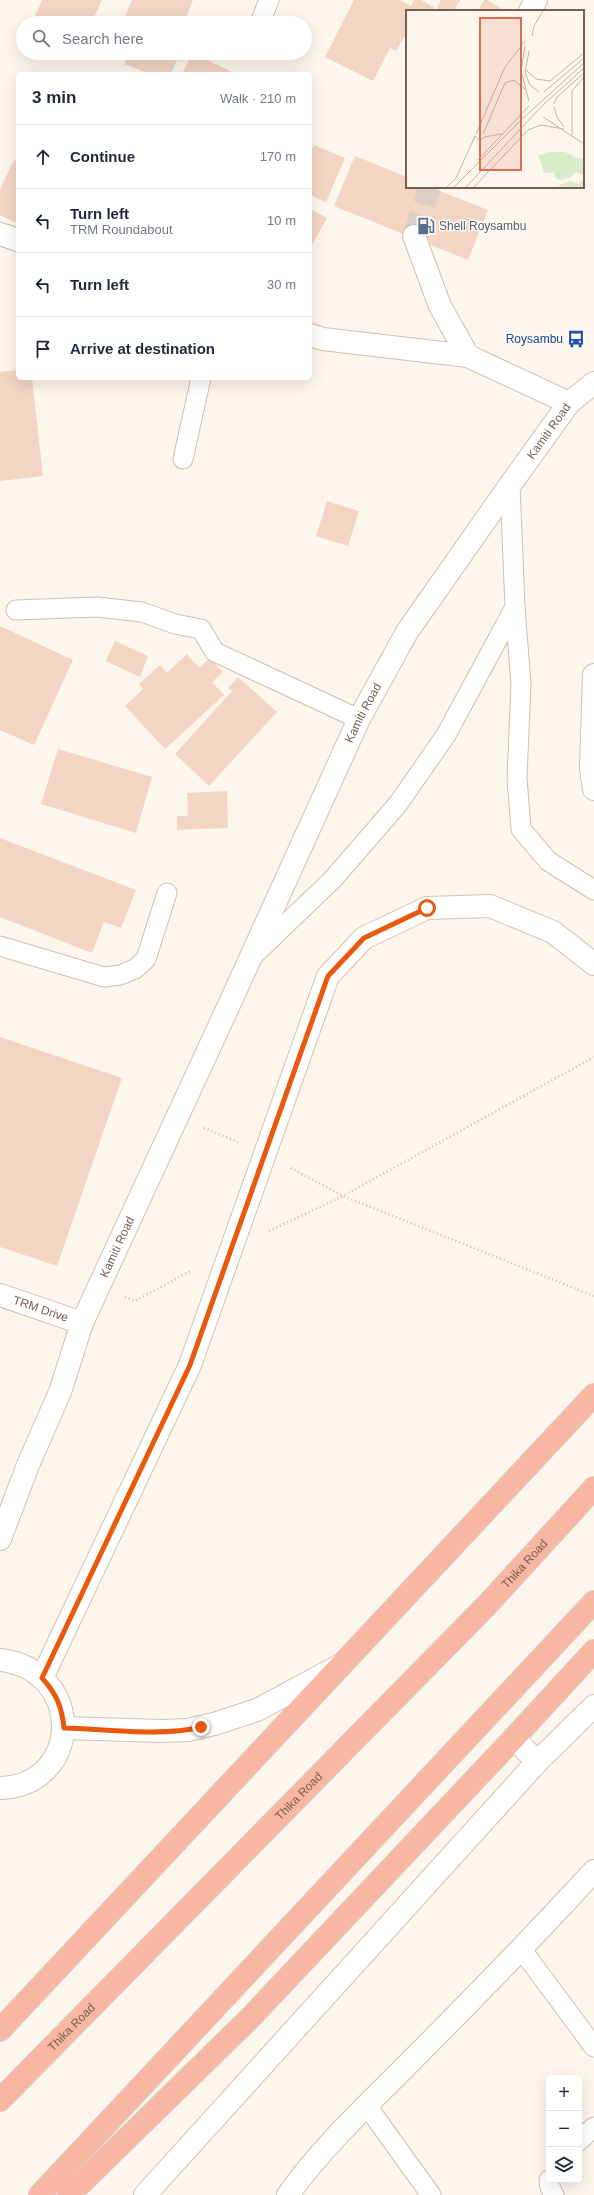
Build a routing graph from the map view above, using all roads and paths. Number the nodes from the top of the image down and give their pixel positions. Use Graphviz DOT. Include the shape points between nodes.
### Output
graph roads {
  1 [pos="269,0"];
  2 [pos="536,0"];
  3 [pos="531,10"];
  4 [pos="263,16"];
  5 [pos="0,234"];
  6 [pos="414,236"];
  7 [pos="16,239"];
  8 [pos="312,336"];
  9 [pos="468,356"];
  10 [pos="201,380"];
  11 [pos="594,384"];
  12 [pos="568,403"];
  13 [pos="183,459"];
  14 [pos="510,485"];
  15 [pos="515,607"];
  16 [pos="16,610"];
  17 [pos="594,675"];
  18 [pos="359,719"];
  19 [pos="594,789"];
  20 [pos="594,890"];
  21 [pos="167,892"];
  22 [pos="0,946"];
  23 [pos="249,960"];
  24 [pos="594,964"];
  25 [pos="594,1057"];
  26 [pos="178,1116"];
  27 [pos="264,1154"];
  28 [pos="343,1196"];
  29 [pos="231,1248"];
  30 [pos="98,1287"];
  31 [pos="0,1295"];
  32 [pos="594,1296"];
  33 [pos="82,1323"];
  34 [pos="594,1395"];
  35 [pos="594,1488"];
  36 [pos="0,1539"];
  37 [pos="594,1602"];
  38 [pos="594,1651"];
  39 [pos="0,1660"];
  40 [pos="342,1665"];
  41 [pos="42,1678"];
  42 [pos="594,1706"];
  43 [pos="64,1728"];
  44 [pos="514,1738"];
  45 [pos="536,1762"];
  46 [pos="0,1788"];
  47 [pos="594,1871"];
  48 [pos="522,1950"];
  49 [pos="0,2030"];
  50 [pos="594,2047"];
  51 [pos="0,2100"];
  52 [pos="367,2106"];
  53 [pos="594,2127"];
  54 [pos="582,2138"];
  55 [pos="549,2183"];
  56 [pos="40,2195"];
  57 [pos="69,2195"];
  58 [pos="145,2195"];
  59 [pos="288,2195"];
  60 [pos="431,2195"];
  61 [pos="554,2195"];
  1 -- 4 [label="lane"];
  2 -- 3 [label="main road"];
  5 -- 7 [label="main road"];
  6 -- 9 [label="main road" via="440,306"];
  8 -- 9 [label="main road"];
  9 -- 12 [label="main road"];
  10 -- 13 [label="lane"];
  11 -- 12 [label="main road, Kamiti Road"];
  12 -- 14 [label="main road, Kamiti Road"];
  14 -- 15 [label="lane"];
  14 -- 18 [label="main road, Kamiti Road" via="407,632"];
  15 -- 20 [label="lane" via="520,684 517,778 520,829 548,861"];
  15 -- 23 [label="lane, Kamiti Road" via="446,735 398,804 333,880"];
  16 -- 18 [label="lane" via="97,607 134,611 201,630 215,652"];
  17 -- 19 [label="main road" via="591,769"];
  18 -- 23 [label="main road, Kamiti Road"];
  21 -- 22 [label="lane" via="146,959 135,969 120,976 104,977"];
  23 -- 26 [label="main road, Kamiti Road"];
  24 -- 27 [label="main road" via="552,932 490,906 427,908 364,938 328,976"];
  25 -- 28 [label="path"];
  26 -- 27 [label="path"];
  26 -- 30 [label="main road, Kamiti Road"];
  27 -- 28 [label="path"];
  27 -- 29 [label="main road"];
  28 -- 29 [label="path"];
  28 -- 32 [label="path"];
  29 -- 30 [label="path" via="134,1301"];
  29 -- 41 [label="main road" via="190,1365"];
  30 -- 33 [label="main road, Kamiti Road"];
  31 -- 33 [label="main road, TRM Drive"];
  33 -- 36 [label="main road, Kamiti Road" via="60,1392 28,1465"];
  34 -- 40 [label="highway"];
  35 -- 51 [label="highway, Thika Road" via="486,1606"];
  37 -- 56 [label="highway"];
  38 -- 44 [label="highway"];
  39 -- 41 [label="main road" via="29,1668"];
  40 -- 43 [label="main road" via="257,1710 188,1730"];
  40 -- 49 [label="highway"];
  41 -- 43 [label="main road" via="52,1688 58,1700"];
  42 -- 45 [label="main road"];
  43 -- 46 [label="main road" via="56,1755 48,1767 37,1777 24,1783"];
  44 -- 45 [label="main road"];
  44 -- 57 [label="highway" via="251,2017"];
  45 -- 58 [label="main road"];
  47 -- 48 [label="main road"];
  48 -- 50 [label="lane"];
  48 -- 52 [label="main road"];
  52 -- 59 [label="main road" via="303,2174"];
  52 -- 60 [label="lane"];
  53 -- 54 [label="lane"];
  55 -- 61 [label="lane"];
}
